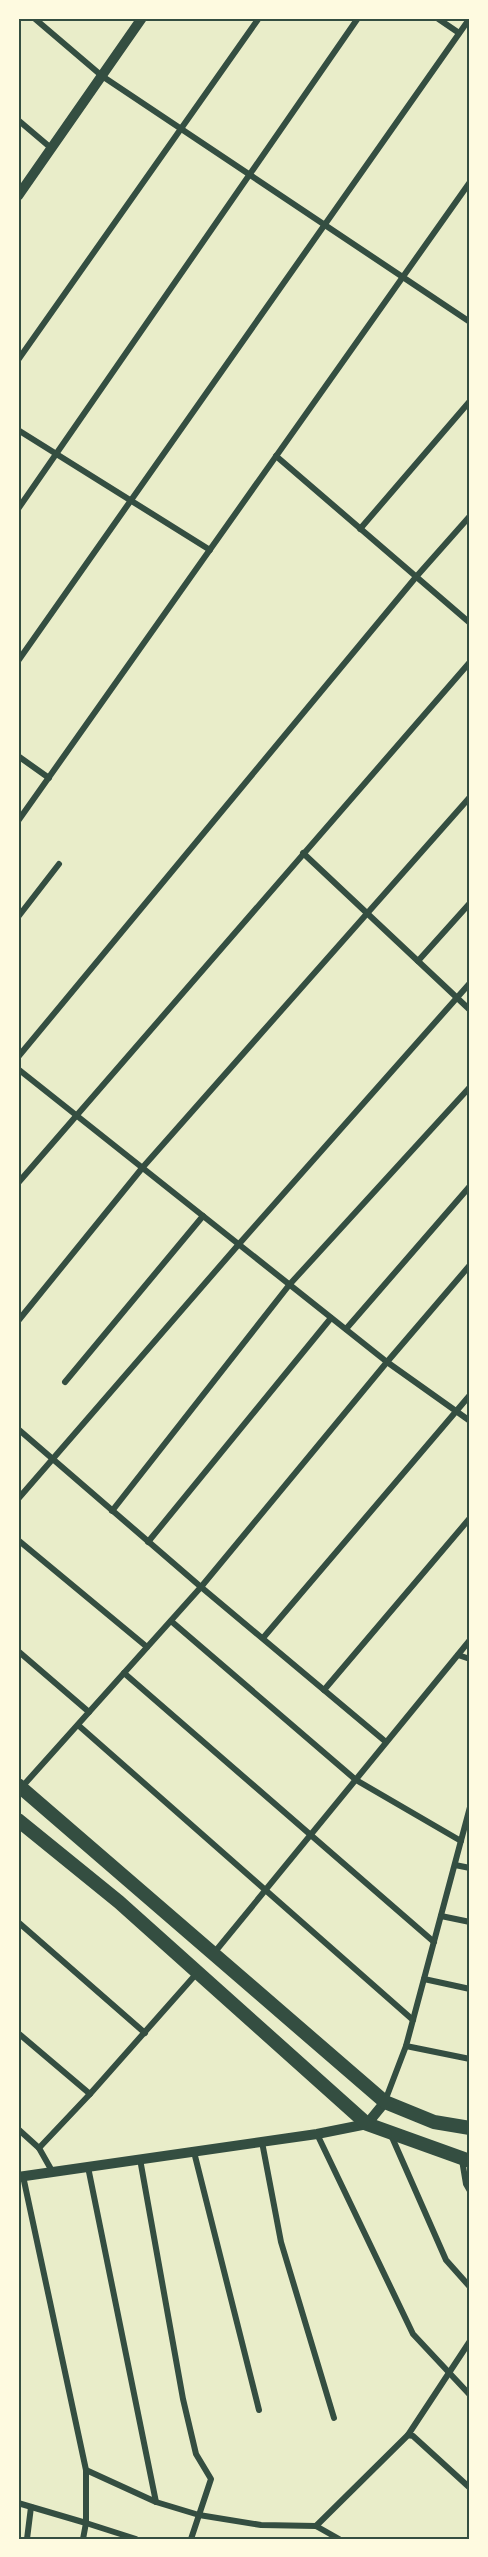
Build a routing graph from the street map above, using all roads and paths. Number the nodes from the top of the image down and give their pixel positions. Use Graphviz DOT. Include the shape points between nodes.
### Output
graph roads {
  1 [pos="34,18"];
  2 [pos="142,18"];
  3 [pos="259,18"];
  4 [pos="358,18"];
  5 [pos="437,18"];
  6 [pos="470,18"];
  7 [pos="459,33"];
  8 [pos="102,76"];
  9 [pos="18,120"];
  10 [pos="181,129"];
  11 [pos="51,148"];
  12 [pos="249,174"];
  13 [pos="470,182"];
  14 [pos="18,196"];
  15 [pos="324,225"];
  16 [pos="403,277"];
  17 [pos="470,322"];
  18 [pos="18,360"];
  19 [pos="470,401"];
  20 [pos="18,430"];
  21 [pos="56,454"];
  22 [pos="276,456"];
  23 [pos="130,501"];
  24 [pos="18,509"];
  25 [pos="470,516"];
  26 [pos="360,529"];
  27 [pos="210,550"];
  28 [pos="417,577"];
  29 [pos="470,623"];
  30 [pos="18,662"];
  31 [pos="470,662"];
  32 [pos="18,756"];
  33 [pos="49,778"];
  34 [pos="470,796"];
  35 [pos="18,821"];
  36 [pos="303,853"];
  37 [pos="59,864"];
  38 [pos="470,903"];
  39 [pos="367,913"];
  40 [pos="18,917"];
  41 [pos="418,961"];
  42 [pos="470,983"];
  43 [pos="457,998"];
  44 [pos="470,1010"];
  45 [pos="18,1057"];
  46 [pos="18,1069"];
  47 [pos="470,1087"];
  48 [pos="75,1115"];
  49 [pos="143,1167"];
  50 [pos="18,1183"];
  51 [pos="470,1186"];
  52 [pos="203,1216"];
  53 [pos="239,1244"];
  54 [pos="470,1265"];
  55 [pos="290,1284"];
  56 [pos="331,1318"];
  57 [pos="18,1321"];
  58 [pos="346,1329"];
  59 [pos="387,1362"];
  60 [pos="65,1382"];
  61 [pos="470,1395"];
  62 [pos="456,1411"];
  63 [pos="470,1421"];
  64 [pos="18,1429"];
  65 [pos="52,1460"];
  66 [pos="18,1499"];
  67 [pos="112,1511"];
  68 [pos="470,1518"];
  69 [pos="18,1540"];
  70 [pos="148,1542"];
  71 [pos="201,1587"];
  72 [pos="171,1621"];
  73 [pos="263,1638"];
  74 [pos="470,1640"];
  75 [pos="147,1647"];
  76 [pos="18,1651"];
  77 [pos="458,1654"];
  78 [pos="470,1659"];
  79 [pos="124,1673"];
  80 [pos="324,1690"];
  81 [pos="89,1712"];
  82 [pos="78,1725"];
  83 [pos="386,1742"];
  84 [pos="356,1780"];
  85 [pos="19,1788"];
  86 [pos="470,1807"];
  87 [pos="18,1820"];
  88 [pos="311,1835"];
  89 [pos="461,1841"];
  90 [pos="455,1865"];
  91 [pos="470,1868"];
  92 [pos="266,1890"];
  93 [pos="441,1916"];
  94 [pos="18,1922"];
  95 [pos="470,1922"];
  96 [pos="434,1942"];
  97 [pos="214,1953"];
  98 [pos="197,1973"];
  99 [pos="424,1979"];
  100 [pos="470,1989"];
  101 [pos="413,2020"];
  102 [pos="145,2032"];
  103 [pos="18,2033"];
  104 [pos="406,2046"];
  105 [pos="470,2059"];
  106 [pos="90,2094"];
  107 [pos="385,2102"];
  108 [pos="367,2124"];
  109 [pos="470,2128"];
  110 [pos="18,2129"];
  111 [pos="390,2133"];
  112 [pos="317,2134"];
  113 [pos="262,2142"];
  114 [pos="39,2148"];
  115 [pos="194,2152"];
  116 [pos="140,2160"];
  117 [pos="466,2160"];
  118 [pos="88,2167"];
  119 [pos="52,2172"];
  120 [pos="20,2176"];
  121 [pos="470,2190"];
  122 [pos="470,2287"];
  123 [pos="470,2341"];
  124 [pos="448,2372"];
  125 [pos="470,2395"];
  126 [pos="259,2410"];
  127 [pos="334,2418"];
  128 [pos="408,2435"];
  129 [pos="86,2469"];
  130 [pos="470,2488"];
  131 [pos="156,2502"];
  132 [pos="18,2503"];
  133 [pos="31,2507"];
  134 [pos="199,2516"];
  135 [pos="86,2523"];
  136 [pos="316,2526"];
  137 [pos="27,2539"];
  138 [pos="83,2539"];
  139 [pos="136,2539"];
  140 [pos="191,2539"];
  141 [pos="339,2539"];
  1 -- 8 [label="street"];
  2 -- 8 [label="street"];
  3 -- 10 [label="street"];
  4 -- 12 [label="street"];
  5 -- 7 [label="street"];
  6 -- 7 [label="street"];
  7 -- 15 [label="street"];
  8 -- 10 [label="street"];
  8 -- 11 [label="street"];
  9 -- 11 [label="street"];
  10 -- 12 [label="street"];
  10 -- 18 [label="street"];
  11 -- 14 [label="street"];
  12 -- 15 [label="street"];
  12 -- 21 [label="street"];
  13 -- 16 [label="street"];
  15 -- 16 [label="street"];
  15 -- 23 [label="street"];
  16 -- 17 [label="street"];
  16 -- 22 [label="street"];
  19 -- 26 [label="street"];
  20 -- 21 [label="street"];
  21 -- 23 [label="street"];
  21 -- 24 [label="street"];
  22 -- 26 [label="street"];
  22 -- 27 [label="street"];
  23 -- 27 [label="street"];
  23 -- 30 [label="street"];
  25 -- 28 [label="street"];
  26 -- 28 [label="street"];
  27 -- 33 [label="street"];
  28 -- 29 [label="street"];
  28 -- 45 [label="street"];
  31 -- 36 [label="street"];
  32 -- 33 [label="street"];
  33 -- 35 [label="street"];
  34 -- 39 [label="street"];
  36 -- 39 [label="street"];
  36 -- 48 [label="street"];
  37 -- 40 [label="street"];
  38 -- 41 [label="street"];
  39 -- 41 [label="street"];
  39 -- 49 [label="street"];
  41 -- 43 [label="street"];
  42 -- 43 [label="street"];
  43 -- 44 [label="street"];
  43 -- 53 [label="street"];
  46 -- 48 [label="street"];
  47 -- 55 [label="street"];
  48 -- 49 [label="street"];
  48 -- 50 [label="street"];
  49 -- 52 [label="street"];
  49 -- 57 [label="street"];
  51 -- 58 [label="street"];
  52 -- 53 [label="street"];
  52 -- 60 [label="street"];
  53 -- 55 [label="street"];
  53 -- 65 [label="street"];
  54 -- 59 [label="street"];
  55 -- 56 [label="street"];
  55 -- 67 [label="street"];
  56 -- 58 [label="street"];
  56 -- 70 [label="street"];
  58 -- 59 [label="street"];
  59 -- 62 [label="street"];
  59 -- 71 [label="street"];
  61 -- 62 [label="street"];
  62 -- 63 [label="street"];
  62 -- 73 [label="street"];
  64 -- 65 [label="street"];
  65 -- 66 [label="street"];
  65 -- 67 [label="street"];
  67 -- 70 [label="street"];
  68 -- 80 [label="street"];
  69 -- 75 [label="street"];
  70 -- 71 [label="street"];
  71 -- 72 [label="street"];
  71 -- 73 [label="street"];
  72 -- 75 [label="street"];
  72 -- 84 [label="street"];
  73 -- 80 [label="street"];
  74 -- 77 [label="street"];
  75 -- 79 [label="street"];
  76 -- 81 [label="street"];
  77 -- 78 [label="street"];
  77 -- 83 [label="street"];
  79 -- 81 [label="street"];
  79 -- 88 [label="street"];
  80 -- 83 [label="street"];
  81 -- 82 [label="street"];
  82 -- 85 [label="street"];
  82 -- 92 [label="street"];
  83 -- 84 [label="street"];
  84 -- 88 [label="street"];
  84 -- 89 [label="street"];
  85 -- 97 [label="main road"];
  86 -- 89 [label="street"];
  87 -- 98 [label="main road" via="119,1902"];
  88 -- 92 [label="street"];
  88 -- 96 [label="street"];
  89 -- 90 [label="street"];
  90 -- 91 [label="street"];
  90 -- 93 [label="street"];
  92 -- 97 [label="street"];
  92 -- 101 [label="street"];
  93 -- 95 [label="street"];
  93 -- 96 [label="street"];
  94 -- 102 [label="street"];
  96 -- 99 [label="street"];
  97 -- 107 [label="main road"];
  98 -- 102 [label="street"];
  98 -- 108 [label="main road"];
  99 -- 100 [label="street"];
  99 -- 101 [label="street"];
  101 -- 104 [label="street"];
  102 -- 106 [label="street"];
  103 -- 106 [label="street"];
  104 -- 105 [label="street"];
  104 -- 107 [label="street"];
  106 -- 114 [label="street"];
  107 -- 108 [label="street"];
  107 -- 109 [label="main road" via="434,2122"];
  108 -- 111 [label="main road"];
  108 -- 112 [label="street"];
  110 -- 114 [label="street"];
  111 -- 117 [label="main road"];
  111 -- 122 [label="street" via="446,2260"];
  112 -- 113 [label="street"];
  112 -- 124 [label="street" via="412,2334"];
  113 -- 115 [label="street"];
  113 -- 127 [label="street" via="281,2242"];
  114 -- 119 [label="street"];
  115 -- 116 [label="street"];
  115 -- 126 [label="street"];
  116 -- 118 [label="street"];
  116 -- 134 [label="street" via="183,2399 196,2454 211,2479"];
  117 -- 121 [label="street" via="465,2184"];
  118 -- 119 [label="street"];
  118 -- 131 [label="street"];
  119 -- 120 [label="street"];
  120 -- 129 [label="street"];
  123 -- 124 [label="street"];
  124 -- 125 [label="street"];
  124 -- 128 [label="street"];
  128 -- 130 [label="street"];
  128 -- 136 [label="street"];
  129 -- 131 [label="street"];
  129 -- 135 [label="street"];
  131 -- 134 [label="street"];
  132 -- 133 [label="street"];
  133 -- 135 [label="street"];
  133 -- 137 [label="street"];
  134 -- 136 [label="street" via="261,2525"];
  134 -- 140 [label="street"];
  135 -- 138 [label="street"];
  135 -- 139 [label="street"];
  136 -- 141 [label="street"];
}
